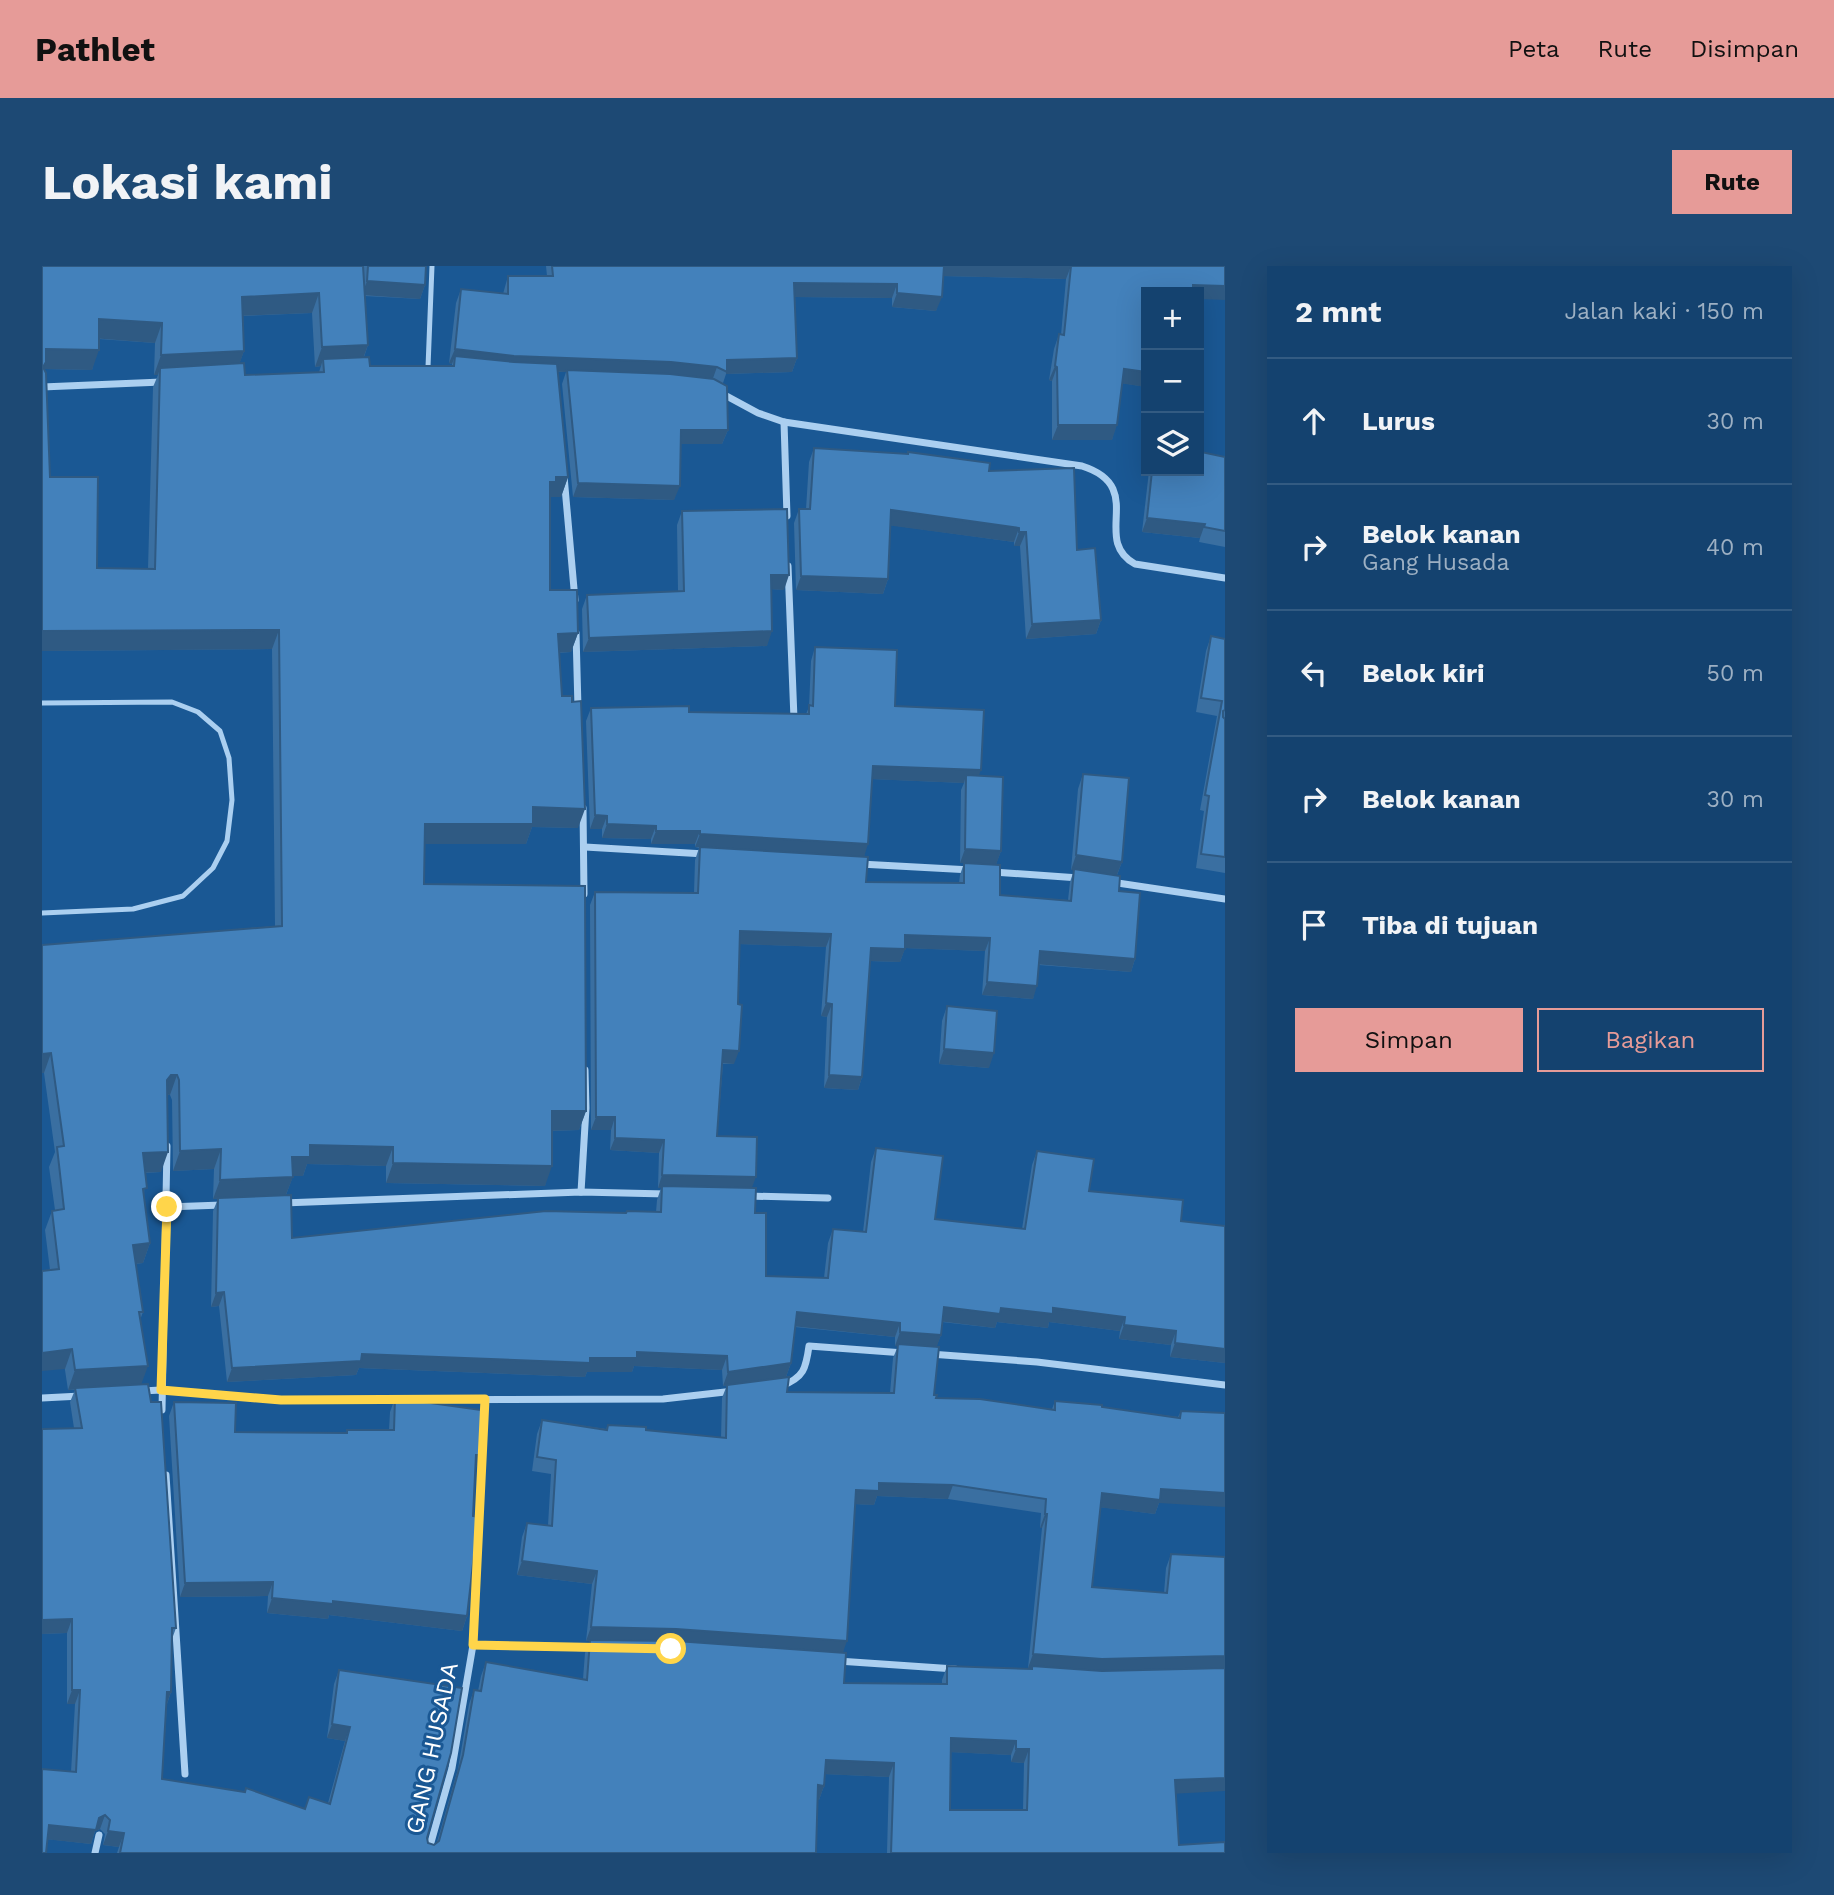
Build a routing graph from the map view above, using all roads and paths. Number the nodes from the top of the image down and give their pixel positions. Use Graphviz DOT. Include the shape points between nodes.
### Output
graph roads {
  1 [pos="432,266"];
  2 [pos="429,367"];
  3 [pos="415,368"];
  4 [pos="442,369"];
  5 [pos="172,381"];
  6 [pos="42,387"];
  7 [pos="711,387"];
  8 [pos="783,422"];
  9 [pos="564,472"];
  10 [pos="787,530"];
  11 [pos="788,557"];
  12 [pos="1225,578"];
  13 [pos="575,610"];
  14 [pos="575,623"];
  15 [pos="42,702"];
  16 [pos="794,719"];
  17 [pos="579,721"];
  18 [pos="582,798"];
  19 [pos="585,847"];
  20 [pos="719,855"];
  21 [pos="853,863"];
  22 [pos="975,871"];
  23 [pos="989,872"];
  24 [pos="1083,878"];
  25 [pos="1096,880"];
  26 [pos="584,898"];
  27 [pos="1225,899"];
  28 [pos="42,913"];
  29 [pos="585,1055"];
  30 [pos="167,1140"];
  31 [pos="581,1192"];
  32 [pos="677,1194"];
  33 [pos="746,1196"];
  34 [pos="828,1198"];
  35 [pos="278,1203"];
  36 [pos="236,1205"];
  37 [pos="167,1207"];
  38 [pos="1225,1385"];
  39 [pos="770,1388"];
  40 [pos="161,1390"];
  41 [pos="743,1390"];
  42 [pos="134,1392"];
  43 [pos="95,1395"];
  44 [pos="42,1398"];
  45 [pos="485,1399"];
  46 [pos="162,1417"];
  47 [pos="166,1472"];
  48 [pos="473,1645"];
  49 [pos="605,1648"];
  50 [pos="822,1660"];
  51 [pos="960,1669"];
  52 [pos="185,1774"];
  53 [pos="99,1835"];
  54 [pos="95,1853"];
  55 [pos="428,1853"];
  1 -- 2 [label="lane"];
  2 -- 3 [label="street"];
  2 -- 4 [label="street"];
  5 -- 6 [label="street"];
  7 -- 8 [label="street"];
  8 -- 10 [label="street"];
  8 -- 12 [label="street" via="1098,471 1114,491 1116,540 1124,558 1135,564"];
  9 -- 13 [label="street"];
  11 -- 16 [label="street"];
  14 -- 17 [label="street"];
  15 -- 28 [label="lane" via="172,702 198,712 220,731 229,758 232,800 227,841 213,868 183,896 133,909"];
  18 -- 19 [label="street"];
  19 -- 20 [label="street"];
  19 -- 26 [label="street"];
  21 -- 22 [label="street"];
  23 -- 24 [label="street"];
  25 -- 27 [label="street"];
  29 -- 31 [label="street"];
  30 -- 37 [label="street"];
  31 -- 32 [label="street"];
  31 -- 35 [label="street"];
  33 -- 34 [label="street"];
  36 -- 37 [label="street"];
  37 -- 40 [label="street"];
  38 -- 39 [label="street" via="1037,1362 809,1346 803,1373"];
  40 -- 42 [label="street"];
  40 -- 45 [label="street" via="281,1400"];
  40 -- 46 [label="street"];
  41 -- 45 [label="street" via="663,1399"];
  43 -- 44 [label="street"];
  45 -- 48 [label="street, GANG HUSADA"];
  47 -- 52 [label="street"];
  48 -- 49 [label="street"];
  48 -- 55 [label="street, GANG HUSADA" via="452,1768"];
  50 -- 51 [label="street"];
  53 -- 54 [label="street"];
}
